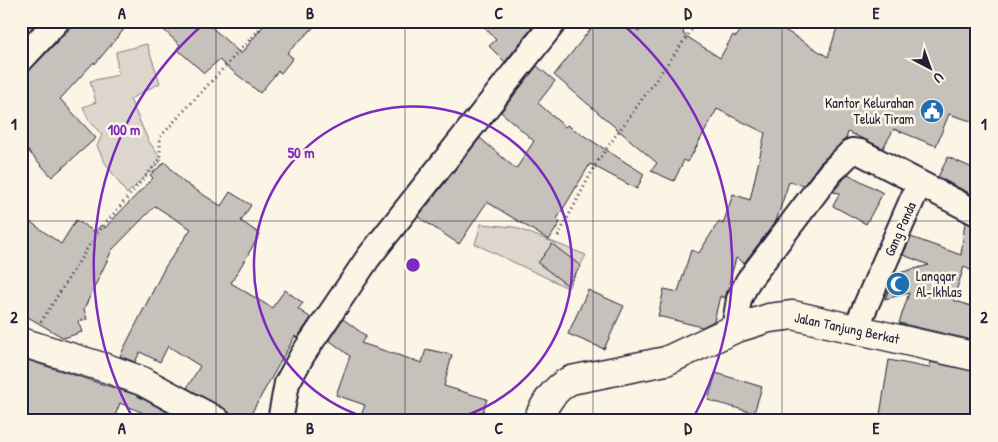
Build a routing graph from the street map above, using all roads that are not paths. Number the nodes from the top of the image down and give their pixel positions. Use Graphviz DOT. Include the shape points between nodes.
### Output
graph roads {
  1 [pos="57,21"];
  2 [pos="555,21"];
  3 [pos="21,60"];
  4 [pos="919,184"];
  5 [pos="977,213"];
  6 [pos="856,328"];
  7 [pos="734,329"];
  8 [pos="25,344"];
  9 [pos="977,357"];
  10 [pos="216,421"];
  11 [pos="280,421"];
  12 [pos="537,421"];
  1 -- 3 [label="street"];
  2 -- 11 [label="street" via="368,258 287,382"];
  4 -- 5 [label="street"];
  4 -- 6 [label="street, Gang Panda"];
  4 -- 7 [label="street" via="860,152 852,151 830,173 752,275 739,299"];
  6 -- 7 [label="street, Jalan Tanjung Berkat" via="793,315 769,318"];
  6 -- 9 [label="street, Jalan Tanjung Berkat"];
  7 -- 12 [label="street, Jalan Tanjung Berkat" via="666,361 571,380 550,397"];
  8 -- 10 [label="street" via="142,381"];
}
